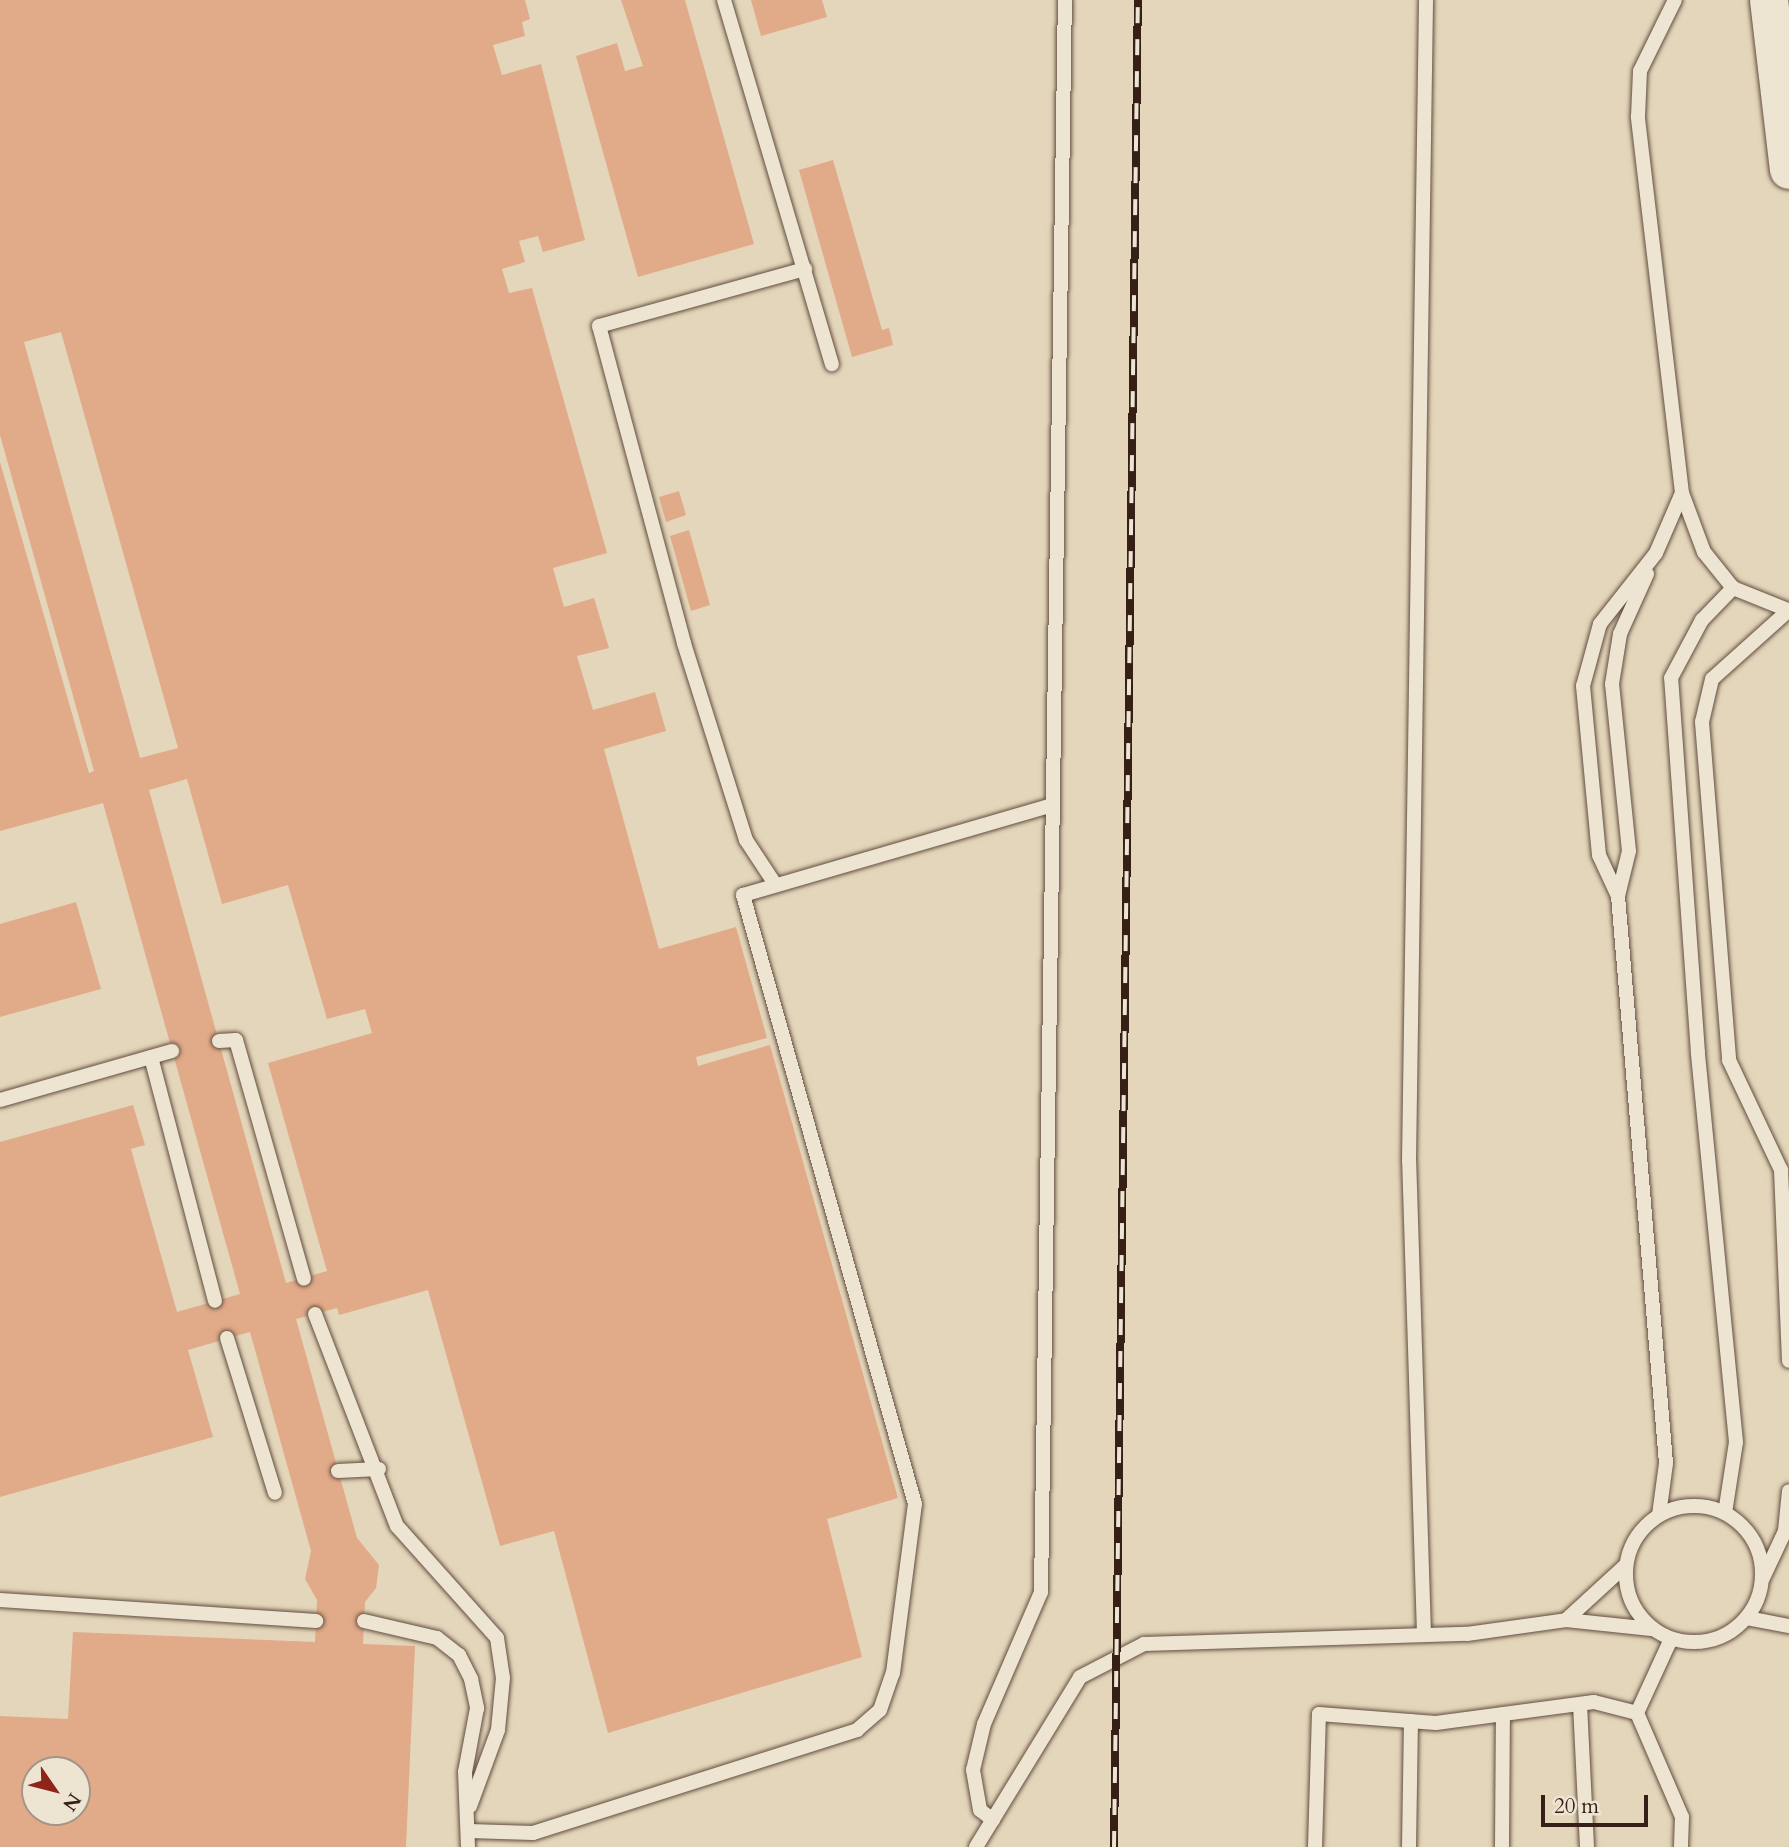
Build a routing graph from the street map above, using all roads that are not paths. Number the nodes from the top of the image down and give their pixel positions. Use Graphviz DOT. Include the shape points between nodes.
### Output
graph roads {
  1 [pos="724,0"];
  2 [pos="1065,0"];
  3 [pos="1426,0"];
  4 [pos="1675,0"];
  5 [pos="1769,0"];
  6 [pos="1789,170"];
  7 [pos="805,269"];
  8 [pos="832,363"];
  9 [pos="1682,493"];
  10 [pos="1656,553"];
  11 [pos="1733,588"];
  12 [pos="1788,610"];
  13 [pos="1049,806"];
  14 [pos="775,884"];
  15 [pos="1618,896"];
  16 [pos="219,1041"];
  17 [pos="172,1051"];
  18 [pos="152,1057"];
  19 [pos="0,1100"];
  20 [pos="304,1278"];
  21 [pos="215,1301"];
  22 [pos="315,1314"];
  23 [pos="227,1338"];
  24 [pos="1789,1361"];
  25 [pos="379,1469"];
  26 [pos="338,1471"];
  27 [pos="1789,1491"];
  28 [pos="275,1493"];
  29 [pos="1726,1513"];
  30 [pos="1659,1515"];
  31 [pos="1626,1565"];
  32 [pos="1763,1580"];
  33 [pos="0,1600"];
  34 [pos="1747,1618"];
  35 [pos="1566,1620"];
  36 [pos="316,1621"];
  37 [pos="364,1621"];
  38 [pos="1789,1626"];
  39 [pos="1652,1629"];
  40 [pos="1424,1634"];
  41 [pos="1671,1639"];
  42 [pos="1580,1704"];
  43 [pos="1637,1713"];
  44 [pos="1503,1714"];
  45 [pos="1410,1721"];
  46 [pos="470,1806"];
  47 [pos="993,1820"];
  48 [pos="469,1830"];
  49 [pos="468,1847"];
  50 [pos="976,1847"];
  51 [pos="1315,1847"];
  52 [pos="1409,1847"];
  53 [pos="1502,1847"];
  54 [pos="1587,1847"];
  55 [pos="1681,1847"];
  1 -- 7 [label="lane"];
  2 -- 13 [label="lane" via="1063,371"];
  3 -- 40 [label="lane" via="1409,1161"];
  4 -- 9 [label="lane" via="1640,71 1638,117"];
  5 -- 6 [label="main road"];
  7 -- 8 [label="lane"];
  7 -- 14 [label="lane" via="599,326 684,643 746,840"];
  9 -- 10 [label="lane"];
  9 -- 11 [label="lane" via="1704,552"];
  10 -- 15 [label="lane" via="1620,634 1612,684 1629,851"];
  10 -- 15 [label="lane" via="1600,624 1583,686 1599,855"];
  11 -- 12 [label="lane"];
  11 -- 29 [label="lane" via="1702,620 1671,678 1698,1054 1736,1442"];
  12 -- 24 [label="lane" via="1712,679 1702,722 1729,1060 1781,1170"];
  13 -- 14 [label="lane"];
  13 -- 47 [label="lane" via="1041,1592 984,1724 973,1770 980,1810"];
  14 -- 48 [label="lane" via="743,895 915,1504 893,1673 880,1710 856,1730 533,1833"];
  15 -- 30 [label="lane" via="1666,1463"];
  16 -- 20 [label="lane" via="236,1040"];
  17 -- 18 [label="lane"];
  18 -- 19 [label="lane"];
  18 -- 21 [label="lane"];
  22 -- 25 [label="lane"];
  23 -- 28 [label="lane"];
  25 -- 26 [label="lane"];
  25 -- 46 [label="lane" via="397,1526 497,1637 503,1678 498,1730"];
  27 -- 32 [label="lane" via="1785,1531"];
  29 -- 30 [label="lane" via="1704,1506"];
  29 -- 32 [label="lane" via="1754,1541"];
  30 -- 31 [label="lane" via="1632,1546"];
  31 -- 35 [label="lane"];
  31 -- 39 [label="lane" via="1631,1601"];
  32 -- 34 [label="lane"];
  33 -- 36 [label="lane" via="100,1604 160,1615"];
  34 -- 38 [label="lane"];
  34 -- 41 [label="lane" via="1712,1640"];
  35 -- 39 [label="lane"];
  35 -- 40 [label="lane"];
  37 -- 46 [label="lane" via="410,1627 459,1655 477,1708 465,1772"];
  39 -- 41 [label="lane"];
  40 -- 47 [label="lane" via="1172,1638 1116,1655 1080,1677"];
  41 -- 43 [label="lane"];
  42 -- 43 [label="lane"];
  42 -- 44 [label="lane"];
  42 -- 54 [label="lane"];
  43 -- 55 [label="lane" via="1682,1817"];
  44 -- 45 [label="lane"];
  44 -- 53 [label="lane"];
  45 -- 51 [label="lane" via="1319,1714"];
  45 -- 52 [label="lane"];
  46 -- 48 [label="lane"];
  47 -- 50 [label="lane"];
  48 -- 49 [label="lane"];
}
